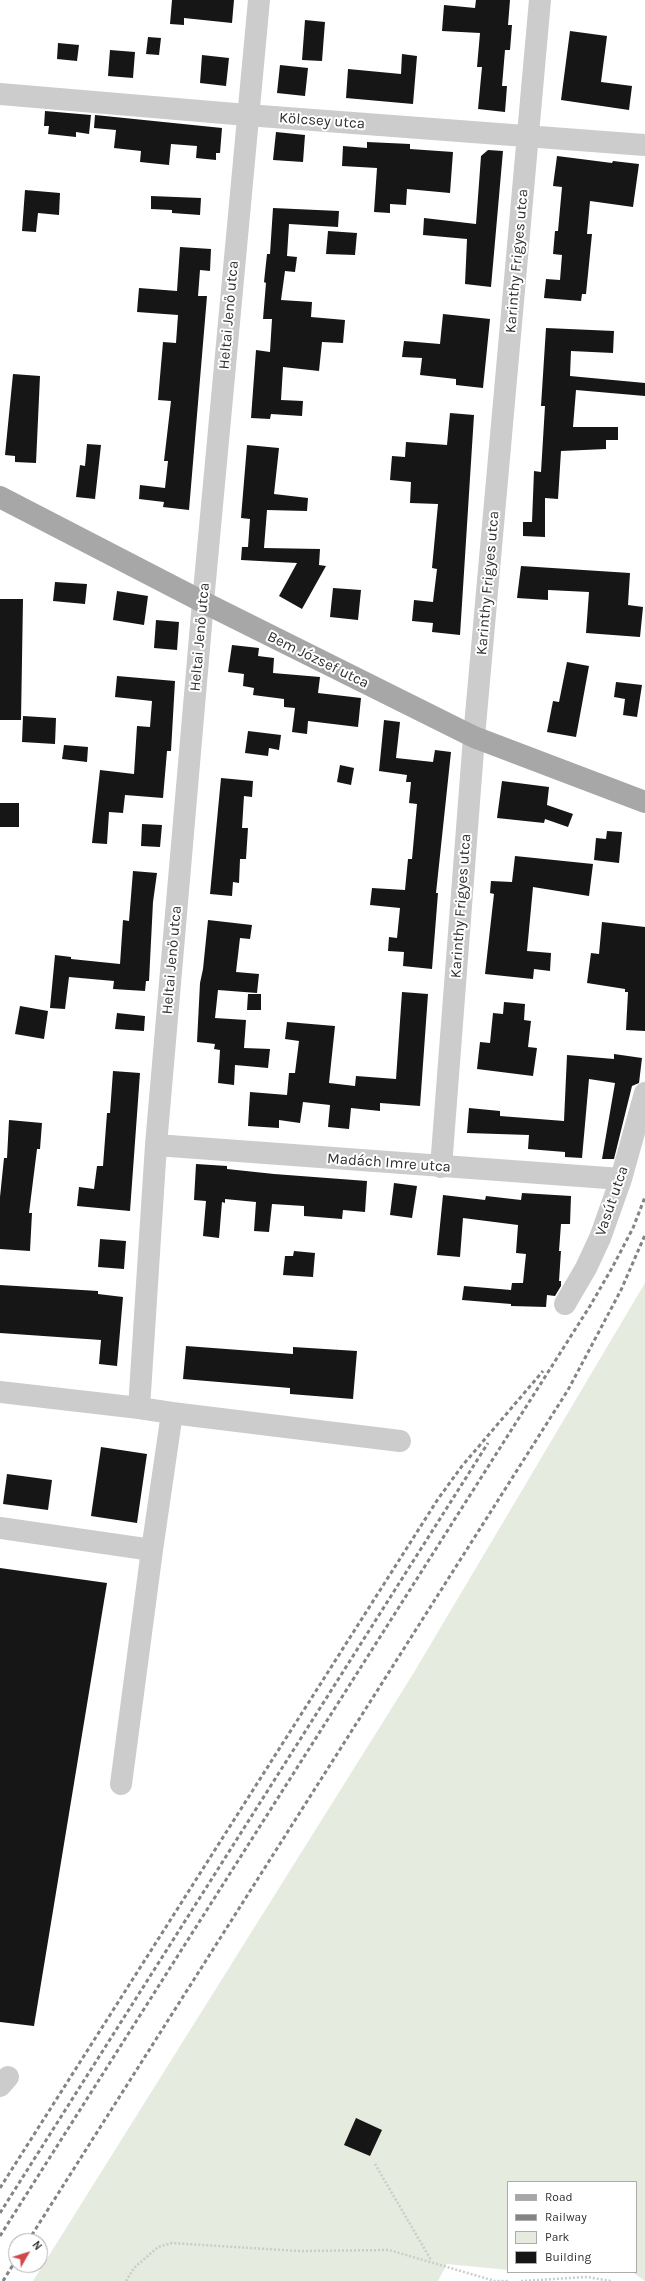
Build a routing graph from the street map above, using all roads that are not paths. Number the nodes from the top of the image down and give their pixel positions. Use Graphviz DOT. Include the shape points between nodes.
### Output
graph roads {
  1 [pos="259,0"];
  2 [pos="540,0"];
  3 [pos="0,94"];
  4 [pos="247,115"];
  5 [pos="528,137"];
  6 [pos="645,145"];
  7 [pos="0,496"];
  8 [pos="202,602"];
  9 [pos="474,737"];
  10 [pos="645,802"];
  11 [pos="645,1093"];
  12 [pos="156,1145"];
  13 [pos="441,1167"];
  14 [pos="621,1179"];
  15 [pos="565,1304"];
  16 [pos="0,1392"];
  17 [pos="139,1408"];
  18 [pos="172,1413"];
  19 [pos="400,1441"];
  20 [pos="0,1528"];
  21 [pos="152,1550"];
  22 [pos="121,1784"];
  1 -- 4 [label="street, Heltai Jenő utca"];
  2 -- 5 [label="street, Karinthy Frigyes utca"];
  3 -- 4 [label="street, Kölcsey utca"];
  4 -- 5 [label="street, Kölcsey utca"];
  4 -- 8 [label="street, Heltai Jenő utca"];
  5 -- 6 [label="street, Kölcsey utca"];
  5 -- 9 [label="street, Karinthy Frigyes utca"];
  7 -- 8 [label="main road, Bem József utca"];
  8 -- 9 [label="main road, Bem József utca"];
  8 -- 12 [label="street, Heltai Jenő utca"];
  9 -- 10 [label="main road, Bem József utca"];
  9 -- 13 [label="street, Karinthy Frigyes utca"];
  11 -- 14 [label="street, Vasút utca"];
  12 -- 13 [label="street, Madách Imre utca"];
  12 -- 17 [label="street, Heltai Jenő utca"];
  13 -- 14 [label="street, Madách Imre utca"];
  14 -- 15 [label="street, Vasút utca" via="597,1244"];
  16 -- 17 [label="street"];
  17 -- 18 [label="street"];
  18 -- 19 [label="street"];
  18 -- 21 [label="street"];
  20 -- 21 [label="street"];
  21 -- 22 [label="street"];
}
